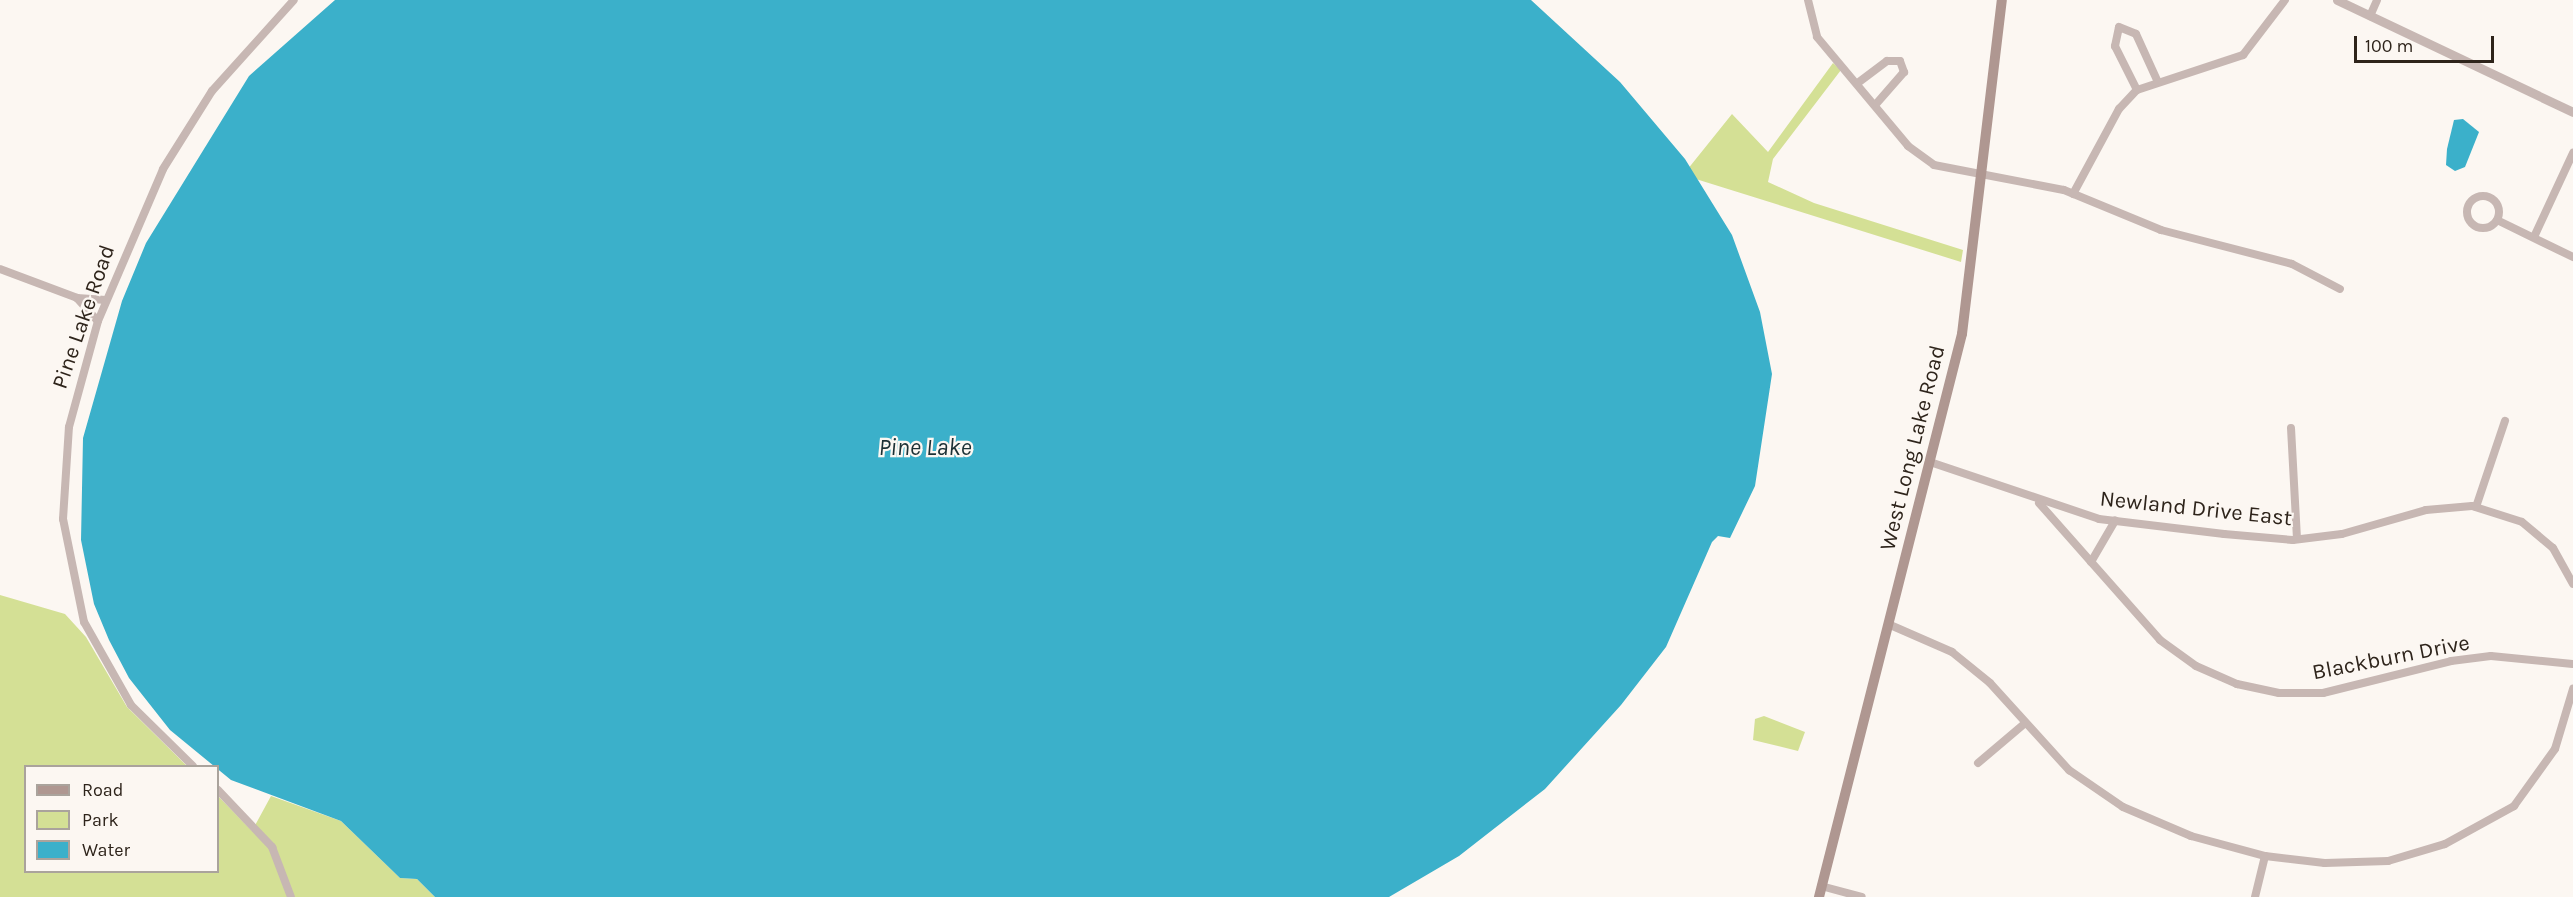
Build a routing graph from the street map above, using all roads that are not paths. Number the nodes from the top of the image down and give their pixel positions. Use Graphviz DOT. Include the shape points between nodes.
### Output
graph roads {
  1 [pos="294,0"];
  2 [pos="1808,0"];
  3 [pos="2002,0"];
  4 [pos="2285,0"];
  5 [pos="2337,0"];
  6 [pos="2377,0"];
  7 [pos="2353,3"];
  8 [pos="2370,16"];
  9 [pos="2157,80"];
  10 [pos="1859,82"];
  11 [pos="2138,90"];
  12 [pos="1877,103"];
  13 [pos="2573,112"];
  14 [pos="2573,153"];
  15 [pos="1979,176"];
  16 [pos="2073,194"];
  17 [pos="2497,220"];
  18 [pos="2534,237"];
  19 [pos="2573,257"];
  20 [pos="0,269"];
  21 [pos="2340,289"];
  22 [pos="77,298"];
  23 [pos="106,300"];
  24 [pos="98,321"];
  25 [pos="2505,421"];
  26 [pos="2291,428"];
  27 [pos="1930,462"];
  28 [pos="2038,502"];
  29 [pos="2476,507"];
  30 [pos="2115,521"];
  31 [pos="2297,539"];
  32 [pos="2573,559"];
  33 [pos="2091,562"];
  34 [pos="2565,564"];
  35 [pos="2573,584"];
  36 [pos="1888,624"];
  37 [pos="2573,664"];
  38 [pos="2573,688"];
  39 [pos="2024,724"];
  40 [pos="1977,764"];
  41 [pos="191,765"];
  42 [pos="219,791"];
  43 [pos="2265,856"];
  44 [pos="1820,891"];
  45 [pos="291,897"];
  46 [pos="1862,897"];
  47 [pos="2255,897"];
  1 -- 23 [label="street, Pine Lake Road" via="191,119 150,196"];
  2 -- 10 [label="street" via="1817,37"];
  3 -- 15 [label="main road, West Long Lake Road"];
  4 -- 9 [label="street" via="2243,55 2210,69"];
  5 -- 7 [label="street"];
  6 -- 8 [label="street"];
  7 -- 8 [label="street"];
  8 -- 13 [label="street"];
  9 -- 11 [label="street"];
  9 -- 11 [label="street" via="2136,34 2119,27 2115,46"];
  10 -- 12 [label="street"];
  10 -- 12 [label="street" via="1887,61 1900,62 1904,72"];
  11 -- 16 [label="street" via="2120,109"];
  12 -- 15 [label="street" via="1922,158"];
  14 -- 18 [label="street"];
  15 -- 16 [label="street" via="2016,178"];
  15 -- 27 [label="main road, West Long Lake Road" via="1962,334"];
  16 -- 21 [label="street" via="2160,230 2292,264"];
  17 -- 17 [label="street" via="2486,228 2475,226 2467,212 2470,202 2484,195 2494,199"];
  17 -- 18 [label="street"];
  18 -- 19 [label="street"];
  20 -- 22 [label="street"];
  22 -- 23 [label="street"];
  22 -- 24 [label="street"];
  23 -- 24 [label="street, Pine Lake Road"];
  24 -- 41 [label="street, Pine Lake Road" via="76,388 67,443 63,514 71,576 87,630 113,680 137,712"];
  25 -- 29 [label="street"];
  26 -- 31 [label="street"];
  27 -- 28 [label="street, Newland Drive East"];
  27 -- 36 [label="main road, West Long Lake Road"];
  28 -- 30 [label="street, Newland Drive East"];
  28 -- 33 [label="street, Blackburn Drive"];
  29 -- 31 [label="street, Newland Drive East" via="2426,510 2342,534"];
  29 -- 34 [label="street, Newland Drive East" via="2522,522"];
  30 -- 31 [label="street, Newland Drive East"];
  30 -- 33 [label="street"];
  32 -- 34 [label="street"];
  33 -- 37 [label="street, Blackburn Drive" via="2160,640 2196,666 2248,687 2323,693 2491,656"];
  34 -- 35 [label="street, Newland Drive East"];
  36 -- 39 [label="street" via="1952,652 1990,683"];
  36 -- 44 [label="main road, West Long Lake Road"];
  38 -- 43 [label="street" via="2555,749 2536,780 2514,806 2477,831 2388,861 2325,862"];
  39 -- 40 [label="street"];
  39 -- 43 [label="street" via="2069,770 2122,807 2191,836"];
  42 -- 45 [label="street" via="272,847"];
  43 -- 47 [label="street"];
  44 -- 46 [label="street"];
}
